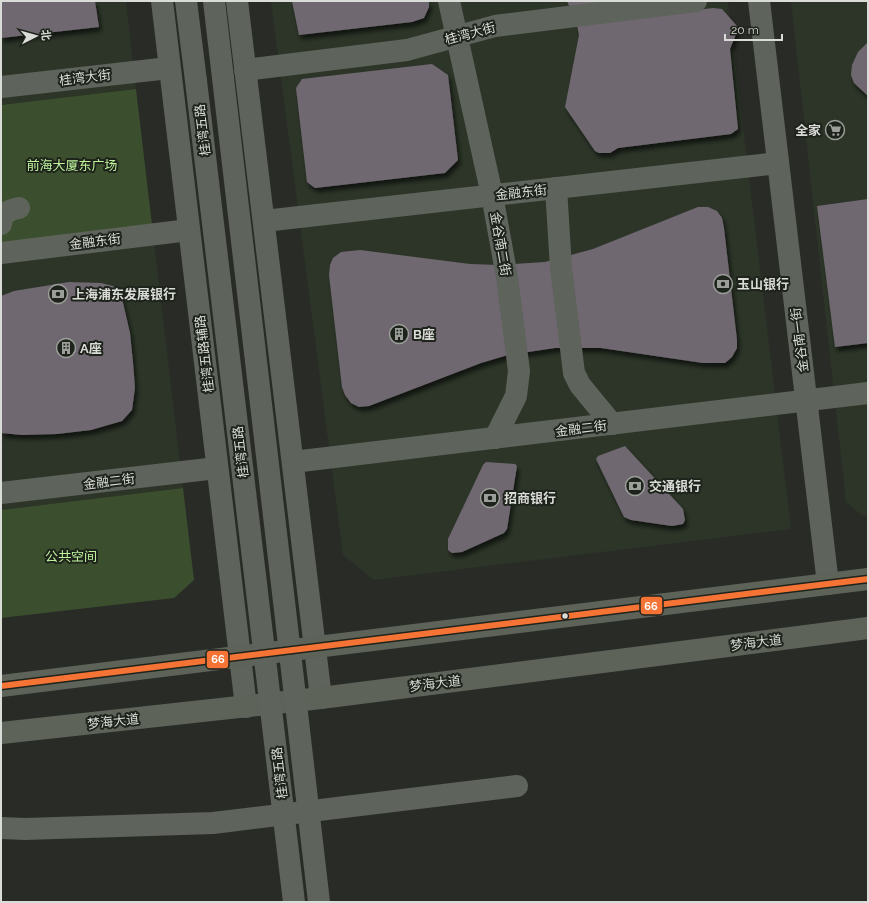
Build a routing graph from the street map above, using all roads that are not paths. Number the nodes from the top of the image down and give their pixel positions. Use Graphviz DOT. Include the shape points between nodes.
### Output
graph roads {
  1 [pos="162,1"];
  2 [pos="186,1"];
  3 [pos="214,1"];
  4 [pos="237,1"];
  5 [pos="449,1"];
  6 [pos="696,1"];
  7 [pos="759,1"];
  8 [pos="456,36"];
  9 [pos="169,68"];
  10 [pos="245,70"];
  11 [pos="1,87"];
  12 [pos="778,163"];
  13 [pos="556,188"];
  14 [pos="492,195"];
  15 [pos="19,208"];
  16 [pos="264,221"];
  17 [pos="1,224"];
  18 [pos="1,228"];
  19 [pos="189,230"];
  20 [pos="2,253"];
  21 [pos="868,393"];
  22 [pos="806,401"];
  23 [pos="612,424"];
  24 [pos="496,438"];
  25 [pos="293,462"];
  26 [pos="217,468"];
  27 [pos="1,493"];
  28 [pos="868,579"];
  29 [pos="828,584"];
  30 [pos="868,628"];
  31 [pos="316,648"];
  32 [pos="240,658"];
  33 [pos="1,686"];
  34 [pos="321,698"];
  35 [pos="246,707"];
  36 [pos="1,732"];
  37 [pos="517,786"];
  38 [pos="1,828"];
  39 [pos="294,902"];
  40 [pos="319,902"];
  1 -- 9 [label="street, 桂湾五路辅路"];
  2 -- 39 [label="street, 桂湾五路, bridge"];
  3 -- 40 [label="street, 桂湾五路, bridge"];
  4 -- 10 [label="street"];
  5 -- 8 [label="street, 金谷南二街"];
  6 -- 8 [label="street, 桂湾大街" via="495,26"];
  7 -- 12 [label="street, 金谷南一街"];
  8 -- 10 [label="street, 桂湾大街" via="407,50"];
  8 -- 14 [label="street, 金谷南二街"];
  9 -- 11 [label="street, 桂湾大街"];
  9 -- 19 [label="street, 桂湾五路辅路"];
  10 -- 16 [label="street"];
  12 -- 13 [label="street, 金融东街"];
  12 -- 22 [label="street, 金谷南一街"];
  13 -- 14 [label="street, 金融东街"];
  13 -- 23 [label="street" via="561,268 574,373 580,385"];
  14 -- 16 [label="street, 金融东街"];
  14 -- 24 [label="street, 金谷南二街" via="507,277 519,379 516,396"];
  15 -- 17 [label="street" via="5,213"];
  16 -- 25 [label="street"];
  18 -- 20 [label="street"];
  19 -- 20 [label="street, 金融东街"];
  19 -- 26 [label="street, 桂湾五路辅路"];
  21 -- 22 [label="street, 金融二街"];
  22 -- 23 [label="street, 金融二街"];
  22 -- 29 [label="street, 金谷南一街"];
  23 -- 24 [label="street, 金融二街"];
  24 -- 25 [label="street, 金融二街"];
  25 -- 31 [label="street"];
  26 -- 27 [label="street, 金融二街"];
  26 -- 32 [label="street, 桂湾五路辅路"];
  28 -- 29 [label="main road"];
  29 -- 31 [label="main road"];
  30 -- 34 [label="main road, 梦海大道"];
  31 -- 32 [label="main road"];
  31 -- 34 [label="street"];
  32 -- 33 [label="main road"];
  32 -- 35 [label="street, 桂湾五路辅路"];
  34 -- 35 [label="main road, 梦海大道"];
  35 -- 36 [label="main road, 梦海大道"];
  37 -- 38 [label="street" via="213,823"];
}
